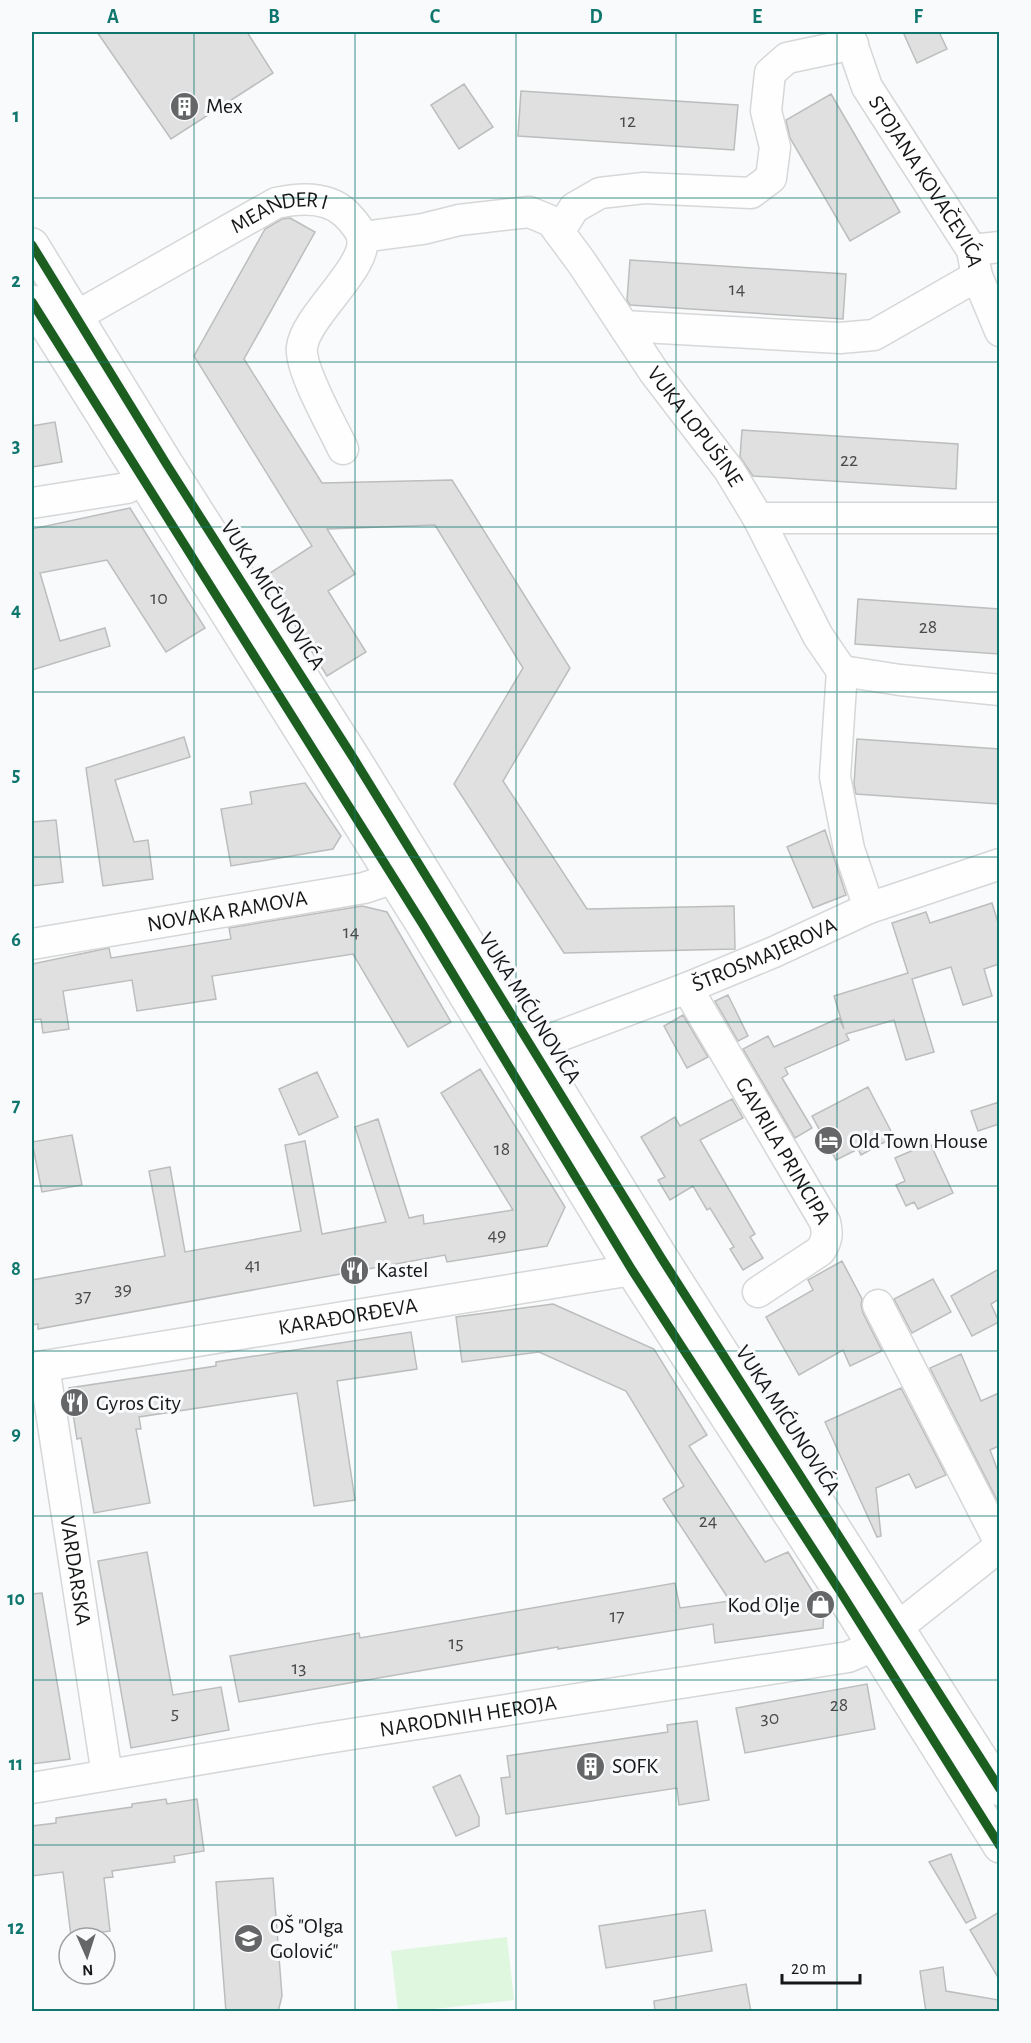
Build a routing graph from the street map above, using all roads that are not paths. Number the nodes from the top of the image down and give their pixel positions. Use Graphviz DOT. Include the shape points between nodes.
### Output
graph roads {
  1 [pos="851,38"];
  2 [pos="559,232"];
  3 [pos="362,237"];
  4 [pos="32,245"];
  5 [pos="983,258"];
  6 [pos="32,302"];
  7 [pos="75,316"];
  8 [pos="624,326"];
  9 [pos="999,331"];
  10 [pos="343,449"];
  11 [pos="155,472"];
  12 [pos="32,503"];
  13 [pos="758,518"];
  14 [pos="999,518"];
  15 [pos="842,671"];
  16 [pos="999,690"];
  17 [pos="999,864"];
  18 [pos="406,870"];
  19 [pos="869,908"];
  20 [pos="32,944"];
  21 [pos="687,988"];
  22 [pos="532,1048"];
  23 [pos="662,1259"];
  24 [pos="632,1270"];
  25 [pos="758,1292"];
  26 [pos="878,1305"];
  27 [pos="38,1367"];
  28 [pos="999,1544"];
  29 [pos="886,1637"];
  30 [pos="107,1775"];
  31 [pos="32,1788"];
  32 [pos="999,1789"];
  33 [pos="999,1846"];
  1 -- 2 [label="street" via="787,58 770,73 766,111 775,147 771,178 751,193 644,188 600,193 574,208"];
  1 -- 5 [label="street, STOJANA KOVAČEVIĆA" via="867,87"];
  2 -- 3 [label="street, VUKA LOPUŠINE" via="551,221 530,212"];
  2 -- 8 [label="street, VUKA LOPUŠINE"];
  3 -- 7 [label="street, MEANDER I" via="342,210 323,202 298,198 276,203"];
  3 -- 10 [label="street, MEANDER I" via="360,258 308,330 302,347 304,364"];
  4 -- 7 [label="main road, VUKA MIĆUNOVIĆA"];
  5 -- 8 [label="street" via="874,335 840,338"];
  5 -- 9 [label="street, STOJANA KOVAČEVIĆA"];
  6 -- 11 [label="main road, VUKA MIĆUNOVIĆA"];
  7 -- 11 [label="main road, VUKA MIĆUNOVIĆA"];
  8 -- 13 [label="street, VUKA LOPUŠINE" via="729,470"];
  11 -- 12 [label="street" via="128,488"];
  11 -- 18 [label="main road, VUKA MIĆUNOVIĆA"];
  13 -- 14 [label="street"];
  13 -- 15 [label="street, VUKA LOPUŠINE" via="818,636"];
  15 -- 16 [label="street"];
  15 -- 19 [label="street" via="835,777 849,849"];
  17 -- 19 [label="street, ŠTROSMAJEROVA"];
  18 -- 20 [label="street, NOVAKA RAMOVA" via="364,888"];
  18 -- 22 [label="main road, VUKA MIĆUNOVIĆA"];
  18 -- 24 [label="main road, VUKA MIĆUNOVIĆA"];
  19 -- 21 [label="street, ŠTROSMAJEROVA"];
  21 -- 22 [label="street, ŠTROSMAJEROVA"];
  21 -- 25 [label="street, GAVRILA PRINCIPA" via="828,1233 820,1251"];
  22 -- 23 [label="main road, VUKA MIĆUNOVIĆA"];
  23 -- 24 [label="street, KARAĐORĐEVA"];
  23 -- 29 [label="main road, VUKA MIĆUNOVIĆA"];
  24 -- 27 [label="street, KARAĐORĐEVA"];
  24 -- 29 [label="main road, VUKA MIĆUNOVIĆA"];
  26 -- 28 [label="street"];
  27 -- 30 [label="street, VARDARSKA"];
  28 -- 29 [label="street, NARODNIH HEROJA"];
  29 -- 30 [label="street, NARODNIH HEROJA" via="848,1657 320,1738"];
  29 -- 32 [label="main road, VUKA MIĆUNOVIĆA"];
  29 -- 33 [label="main road, VUKA MIĆUNOVIĆA"];
  30 -- 31 [label="street, NARODNIH HEROJA"];
}
